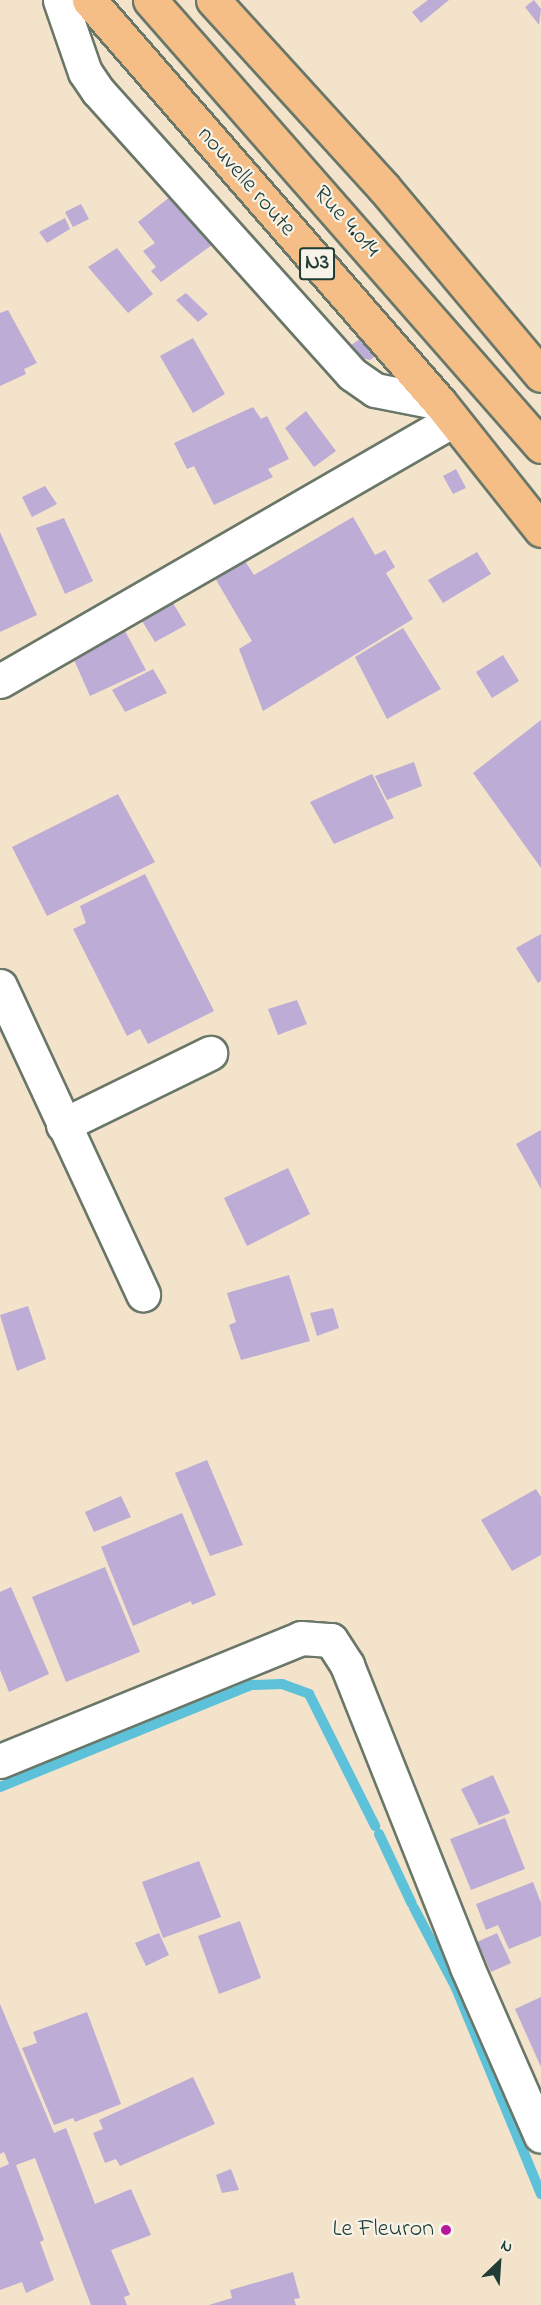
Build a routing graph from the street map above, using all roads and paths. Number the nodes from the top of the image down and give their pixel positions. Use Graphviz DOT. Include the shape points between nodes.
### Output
graph roads {
  1 [pos="60,0"];
  2 [pos="89,0"];
  3 [pos="150,0"];
  4 [pos="213,0"];
  5 [pos="541,375"];
  6 [pos="447,412"];
  7 [pos="541,446"];
  8 [pos="541,530"];
  9 [pos="0,681"];
  10 [pos="0,986"];
  11 [pos="210,1053"];
  12 [pos="63,1125"];
  13 [pos="143,1294"];
  14 [pos="0,1761"];
  15 [pos="541,2136"];
  1 -- 6 [label="street" via="85,72 98,91 352,374 375,390"];
  2 -- 6 [label="highway, nouvelle route / N3"];
  3 -- 7 [label="highway, Rue 4.014"];
  4 -- 5 [label="highway" via="384,188"];
  6 -- 8 [label="highway, nouvelle route / N3"];
  6 -- 9 [label="street"];
  10 -- 12 [label="street"];
  11 -- 12 [label="street"];
  12 -- 13 [label="street"];
  14 -- 15 [label="street" via="301,1638 331,1640 347,1665 467,1967"];
}
